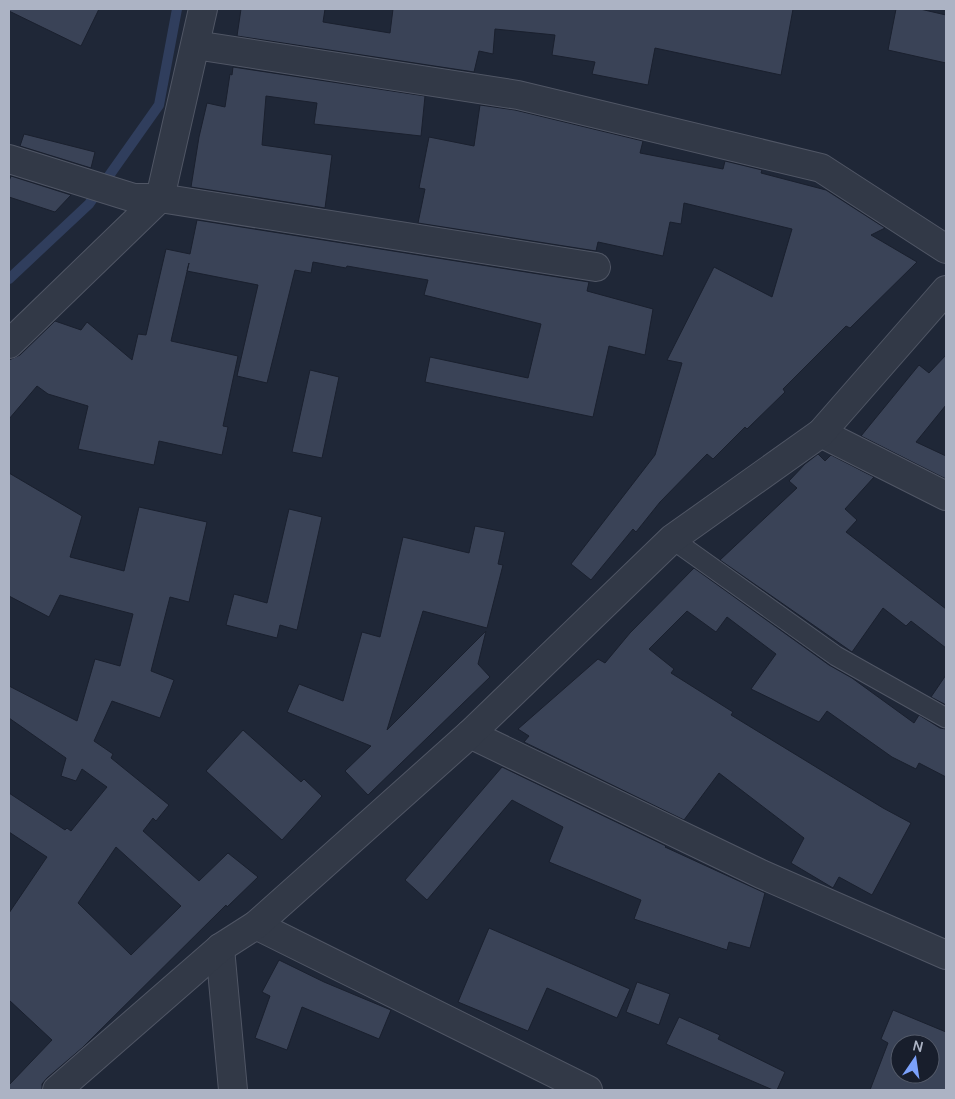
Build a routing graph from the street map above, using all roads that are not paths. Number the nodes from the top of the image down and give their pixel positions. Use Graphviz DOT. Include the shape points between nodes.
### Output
graph roads {
  1 [pos="203,9"];
  2 [pos="195,45"];
  3 [pos="9,159"];
  4 [pos="147,198"];
  5 [pos="946,249"];
  6 [pos="596,267"];
  7 [pos="946,290"];
  8 [pos="9,344"];
  9 [pos="821,433"];
  10 [pos="946,496"];
  11 [pos="672,539"];
  12 [pos="946,718"];
  13 [pos="470,734"];
  14 [pos="256,926"];
  15 [pos="220,948"];
  16 [pos="946,955"];
  17 [pos="57,1090"];
  18 [pos="232,1090"];
  19 [pos="588,1090"];
  1 -- 2 [label="street"];
  2 -- 4 [label="street"];
  2 -- 5 [label="street" via="518,95 821,168"];
  3 -- 4 [label="street" via="91,185"];
  4 -- 6 [label="street"];
  4 -- 8 [label="street"];
  7 -- 9 [label="street"];
  9 -- 10 [label="street"];
  9 -- 11 [label="street"];
  11 -- 12 [label="lane" via="836,656"];
  11 -- 13 [label="street"];
  13 -- 14 [label="street"];
  13 -- 16 [label="street" via="762,874"];
  14 -- 15 [label="street"];
  14 -- 19 [label="street"];
  15 -- 17 [label="street"];
  15 -- 18 [label="street"];
}
